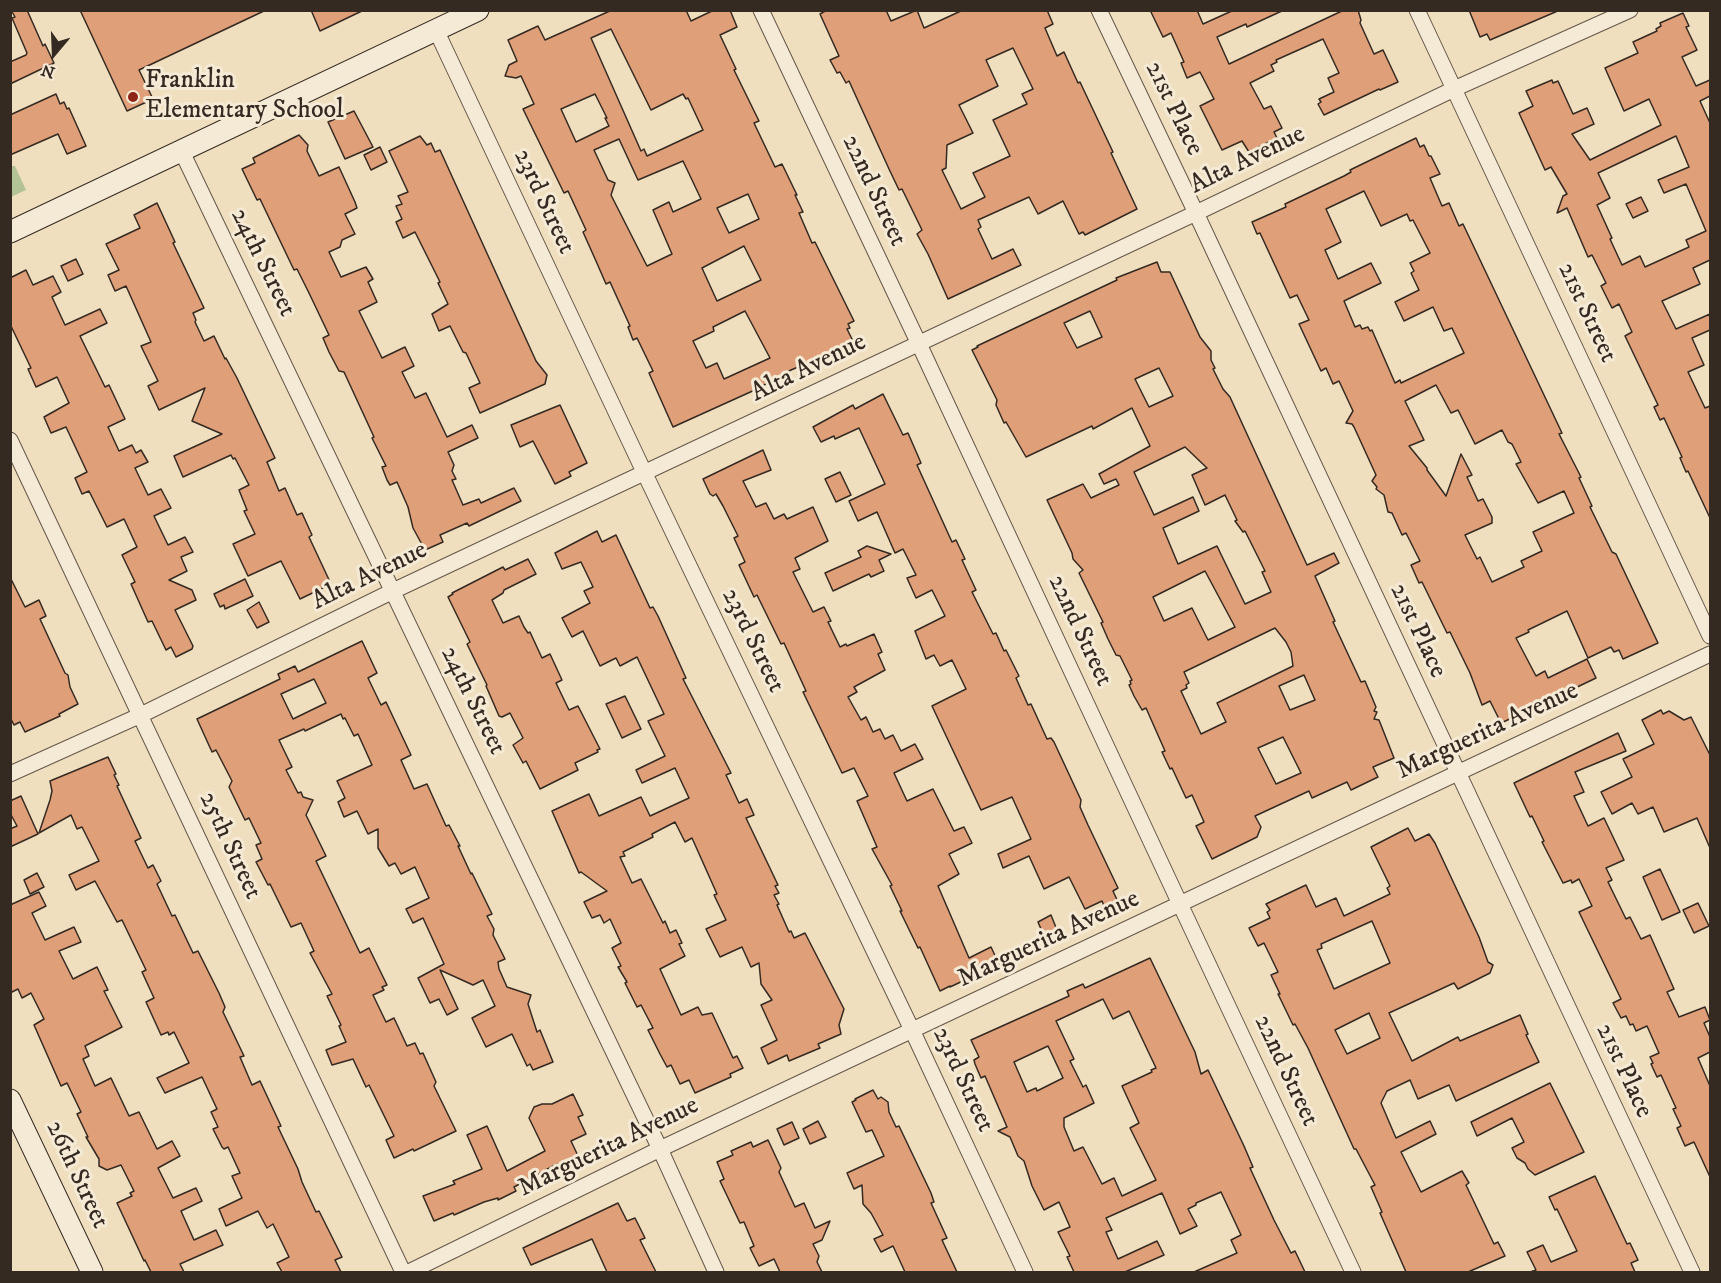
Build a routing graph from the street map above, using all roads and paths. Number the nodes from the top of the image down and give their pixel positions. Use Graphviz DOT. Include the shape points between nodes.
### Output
graph roads {
  1 [pos="478,10"];
  2 [pos="761,10"];
  3 [pos="1099,10"];
  4 [pos="1417,10"];
  5 [pos="1630,10"];
  6 [pos="436,30"];
  7 [pos="1454,89"];
  8 [pos="182,152"];
  9 [pos="1196,213"];
  10 [pos="10,232"];
  11 [pos="919,344"];
  12 [pos="10,440"];
  13 [pos="645,474"];
  14 [pos="393,591"];
  15 [pos="1710,636"];
  16 [pos="1710,654"];
  17 [pos="141,715"];
  18 [pos="10,774"];
  19 [pos="1457,774"];
  20 [pos="1179,904"];
  21 [pos="912,1030"];
  22 [pos="10,1100"];
  23 [pos="660,1149"];
  24 [pos="92,1272"];
  25 [pos="403,1272"];
  26 [pos="409,1272"];
  27 [pos="716,1272"];
  28 [pos="1025,1272"];
  29 [pos="1353,1272"];
  30 [pos="1692,1272"];
  1 -- 6 [label="street"];
  2 -- 11 [label="street, 22nd Street"];
  3 -- 9 [label="street, 21st Place"];
  4 -- 7 [label="street, 21st Street"];
  5 -- 7 [label="street, Alta Avenue"];
  6 -- 8 [label="street"];
  6 -- 13 [label="street, 23rd Street"];
  7 -- 9 [label="street, Alta Avenue"];
  7 -- 15 [label="street, 21st Street"];
  8 -- 10 [label="street"];
  8 -- 14 [label="street, 24th Street"];
  9 -- 11 [label="street, Alta Avenue"];
  9 -- 19 [label="street, 21st Place"];
  11 -- 13 [label="street, Alta Avenue"];
  11 -- 20 [label="street, 22nd Street"];
  12 -- 17 [label="street, 25th Street"];
  13 -- 14 [label="street, Alta Avenue"];
  13 -- 21 [label="street, 23rd Street"];
  14 -- 17 [label="street, Alta Avenue"];
  14 -- 23 [label="street, 24th Street"];
  16 -- 19 [label="street, Marguerita Avenue"];
  17 -- 18 [label="street, Alta Avenue"];
  17 -- 25 [label="street, 25th Street"];
  19 -- 20 [label="street, Marguerita Avenue"];
  19 -- 30 [label="street, 21st Place"];
  20 -- 21 [label="street, Marguerita Avenue"];
  20 -- 29 [label="street, 22nd Street"];
  21 -- 23 [label="street, Marguerita Avenue"];
  21 -- 28 [label="street, 23rd Street"];
  22 -- 24 [label="street, 26th Street"];
  23 -- 26 [label="street, Marguerita Avenue"];
  23 -- 27 [label="street, 24th Street"];
}
